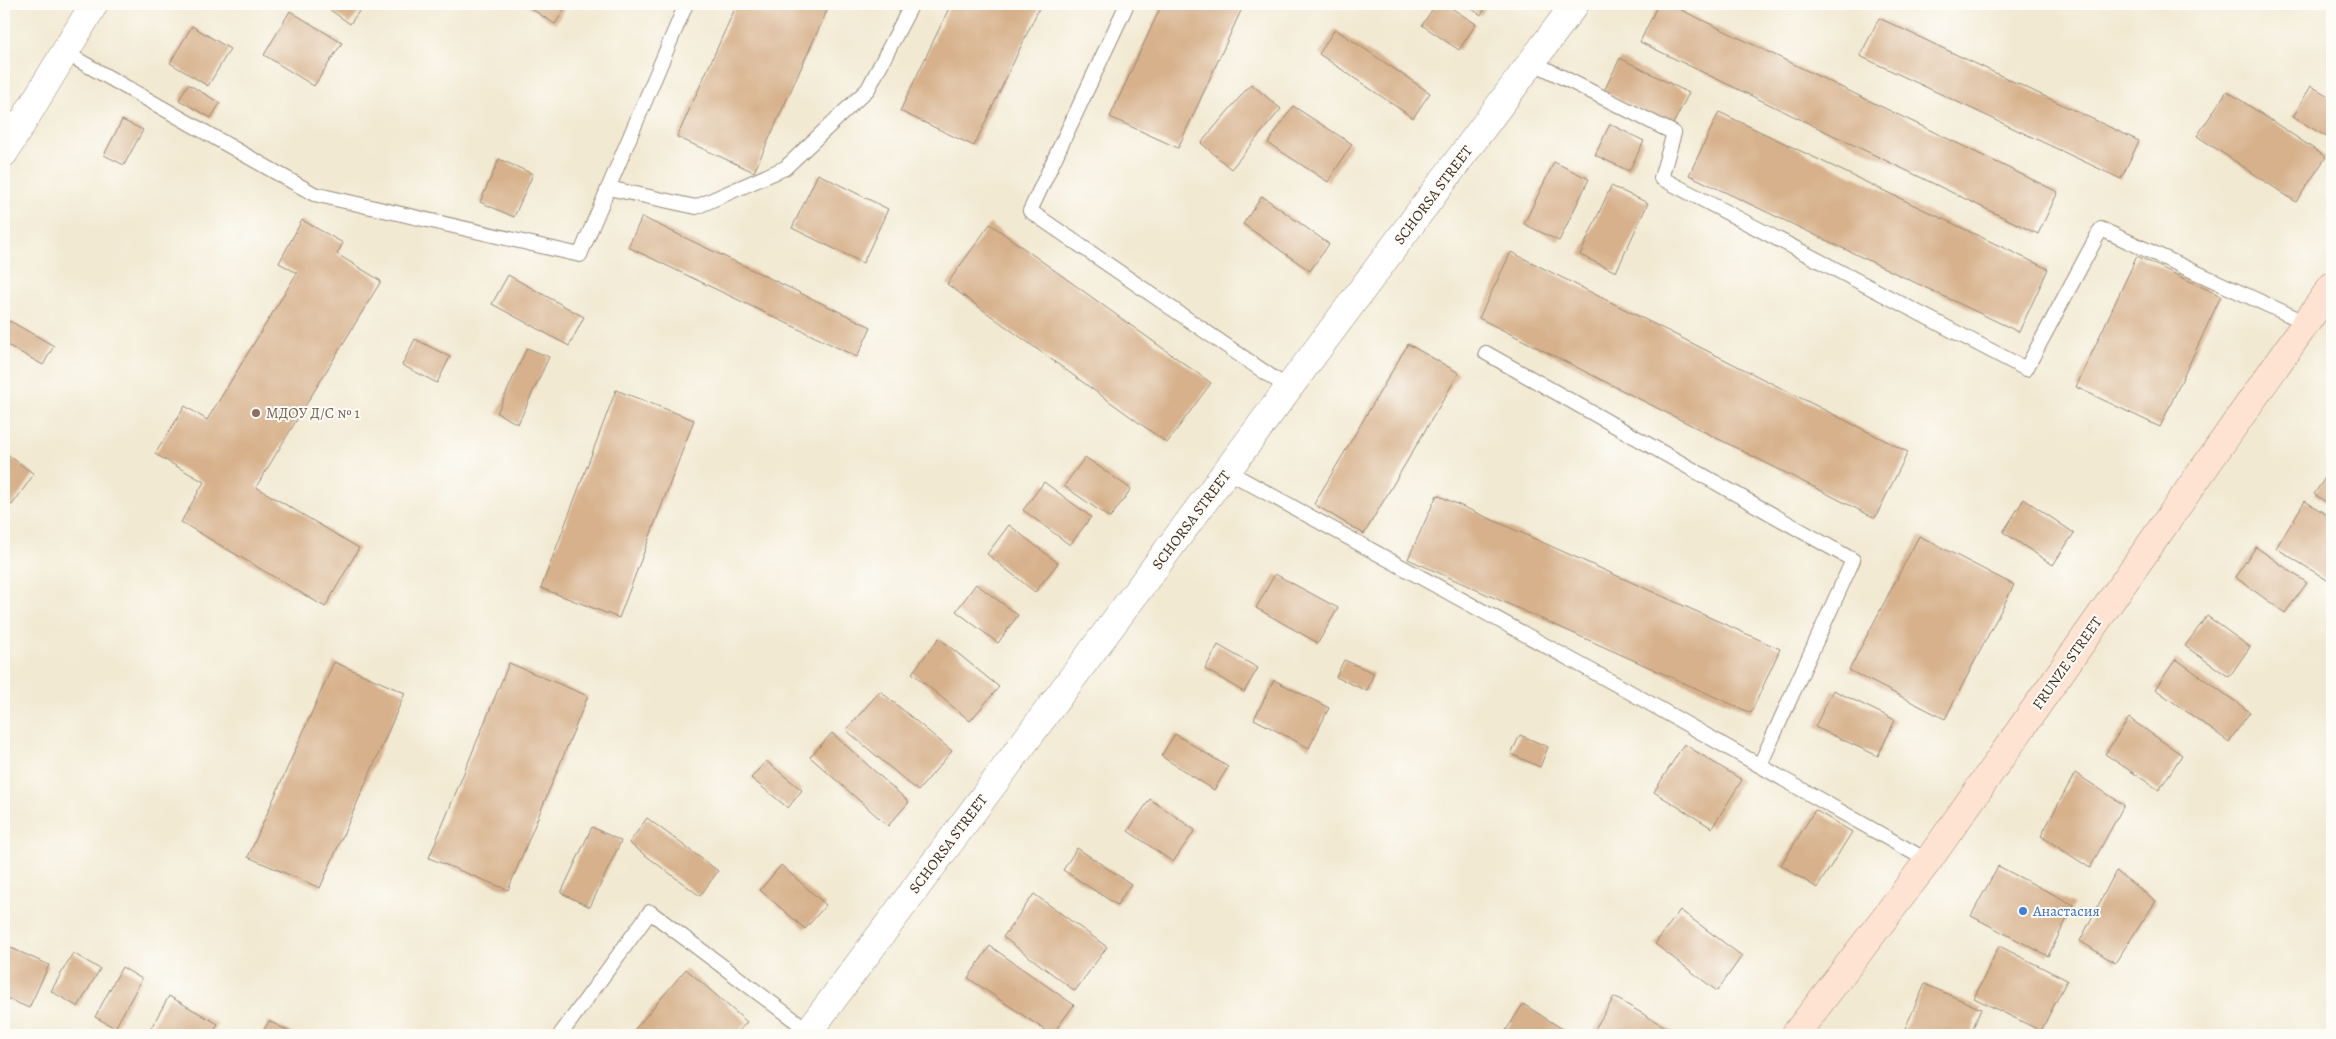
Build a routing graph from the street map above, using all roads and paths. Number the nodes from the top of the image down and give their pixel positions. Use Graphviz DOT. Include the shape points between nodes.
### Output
graph roads {
  1 [pos="94,4"];
  2 [pos="686,4"];
  3 [pos="912,4"];
  4 [pos="1127,4"];
  5 [pos="1576,4"];
  6 [pos="64,52"];
  7 [pos="1532,62"];
  8 [pos="4,152"];
  9 [pos="608,188"];
  10 [pos="2332,286"];
  11 [pos="2306,323"];
  12 [pos="1486,353"];
  13 [pos="1288,388"];
  14 [pos="1227,471"];
  15 [pos="1760,765"];
  16 [pos="1928,861"];
  17 [pos="807,1033"];
  18 [pos="560,1035"];
  19 [pos="1795,1035"];
  1 -- 6 [label="street"];
  2 -- 9 [label="lane"];
  3 -- 9 [label="lane" via="868,89 785,168 696,207"];
  4 -- 13 [label="lane" via="1030,211"];
  5 -- 7 [label="street, SCHORSA STREET"];
  6 -- 8 [label="street"];
  6 -- 9 [label="lane" via="314,194 580,255"];
  7 -- 11 [label="lane" via="1674,133 1661,178 2026,369 2100,229"];
  7 -- 13 [label="street, SCHORSA STREET"];
  10 -- 11 [label="main road, FRUNZE STREET"];
  11 -- 16 [label="main road, FRUNZE STREET"];
  12 -- 15 [label="lane" via="1853,560"];
  13 -- 14 [label="street, SCHORSA STREET"];
  14 -- 15 [label="lane"];
  14 -- 17 [label="street, SCHORSA STREET"];
  15 -- 16 [label="lane"];
  16 -- 19 [label="main road, FRUNZE STREET"];
  17 -- 18 [label="lane" via="650,912"];
}
